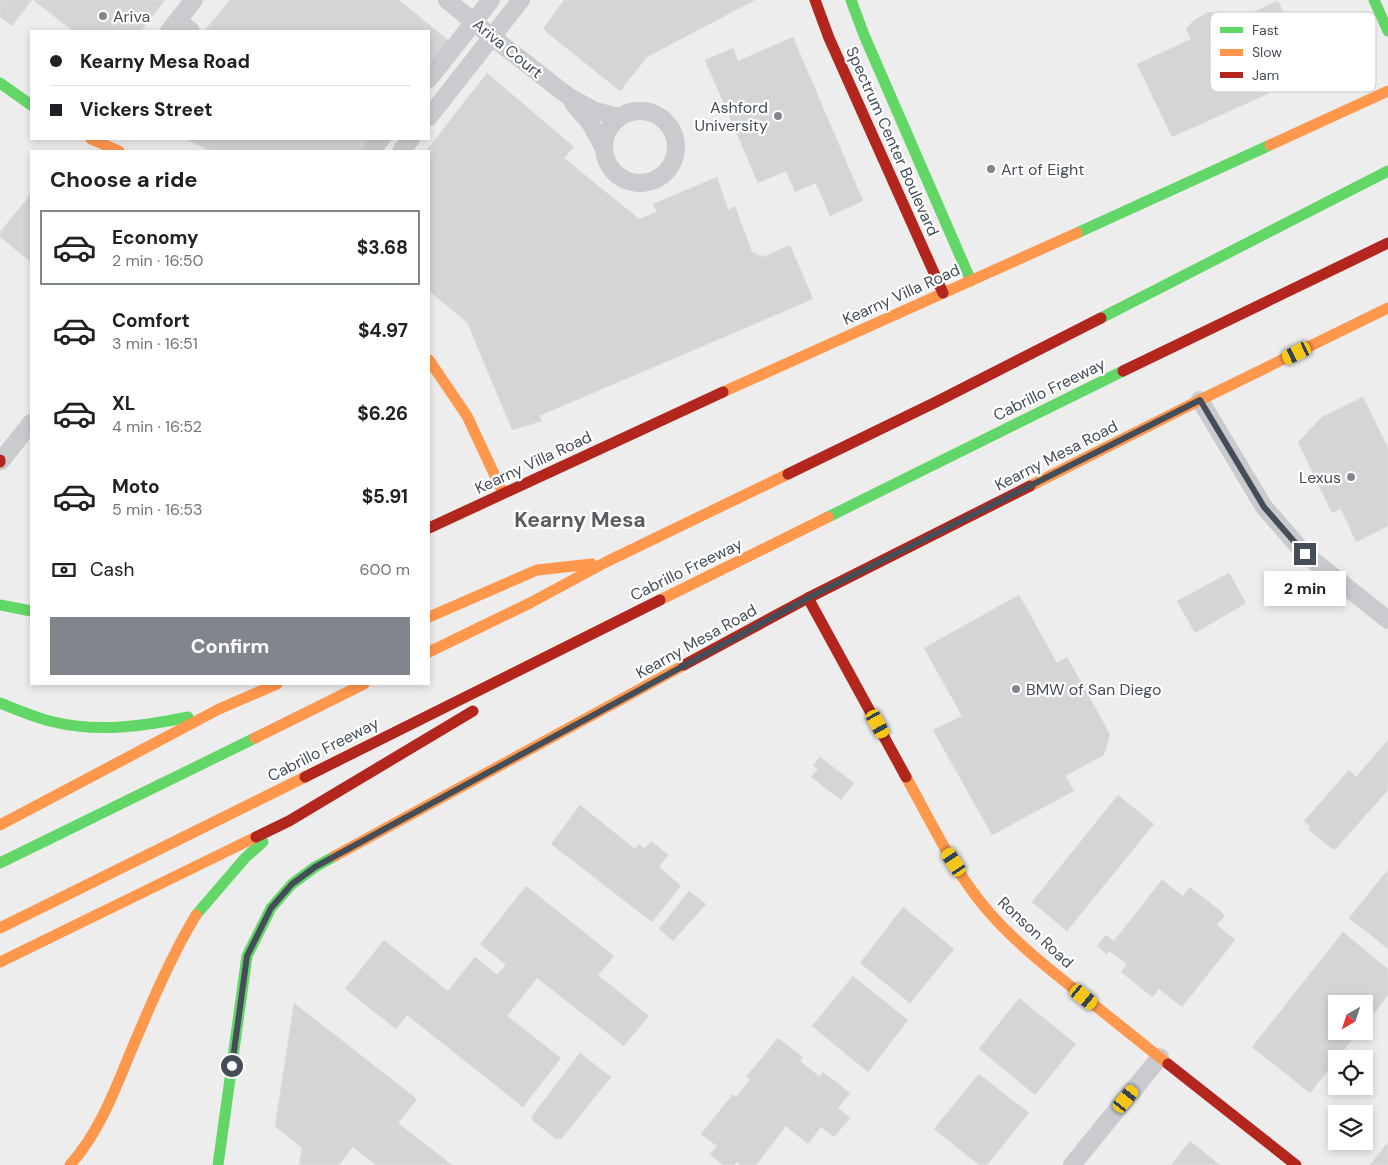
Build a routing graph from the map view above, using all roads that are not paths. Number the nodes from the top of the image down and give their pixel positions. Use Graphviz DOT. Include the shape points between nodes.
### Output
graph roads {
  1 [pos="194,0"];
  2 [pos="448,0"];
  3 [pos="491,0"];
  4 [pos="521,0"];
  5 [pos="815,0"];
  6 [pos="851,0"];
  7 [pos="1374,0"];
  8 [pos="474,21"];
  9 [pos="174,27"];
  10 [pos="1388,32"];
  11 [pos="492,37"];
  12 [pos="430,78"];
  13 [pos="0,84"];
  14 [pos="1388,91"];
  15 [pos="568,96"];
  16 [pos="30,104"];
  17 [pos="430,116"];
  18 [pos="620,117"];
  19 [pos="93,140"];
  20 [pos="380,140"];
  21 [pos="604,148"];
  22 [pos="117,150"];
  23 [pos="372,150"];
  24 [pos="1388,170"];
  25 [pos="1388,243"];
  26 [pos="971,281"];
  27 [pos="943,294"];
  28 [pos="1388,308"];
  29 [pos="430,361"];
  30 [pos="1200,400"];
  31 [pos="30,424"];
  32 [pos="0,461"];
  33 [pos="503,493"];
  34 [pos="430,528"];
  35 [pos="606,562"];
  36 [pos="808,598"];
  37 [pos="661,599"];
  38 [pos="0,605"];
  39 [pos="30,611"];
  40 [pos="430,617"];
  41 [pos="1388,620"];
  42 [pos="430,652"];
  43 [pos="526,680"];
  44 [pos="275,685"];
  45 [pos="362,685"];
  46 [pos="0,703"];
  47 [pos="484,705"];
  48 [pos="218,709"];
  49 [pos="289,821"];
  50 [pos="0,825"];
  51 [pos="0,863"];
  52 [pos="0,928"];
  53 [pos="0,962"];
  54 [pos="1160,1057"];
  55 [pos="70,1165"];
  56 [pos="218,1165"];
  57 [pos="1072,1165"];
  58 [pos="1296,1165"];
  1 -- 9 [label="street"];
  2 -- 8 [label="street, Ariva Court"];
  3 -- 8 [label="street"];
  4 -- 11 [label="street"];
  5 -- 27 [label="main road, Spectrum Center Boulevard"];
  6 -- 26 [label="main road, Spectrum Center Boulevard"];
  7 -- 10 [label="main road"];
  8 -- 11 [label="street, Ariva Court"];
  8 -- 12 [label="street"];
  11 -- 15 [label="street, Ariva Court"];
  11 -- 17 [label="street"];
  13 -- 16 [label="main road"];
  14 -- 26 [label="main road, Kearny Villa Road"];
  15 -- 18 [label="street, Ariva Court" via="594,111"];
  15 -- 21 [label="street, Ariva Court" via="590,123"];
  18 -- 21 [label="street" via="611,125"];
  18 -- 21 [label="street, Ariva Court" via="636,111 648,111 659,116 674,135 674,159 659,178 635,182 614,170"];
  19 -- 22 [label="main road"];
  20 -- 23 [label="street"];
  24 -- 35 [label="main road" via="936,402"];
  25 -- 37 [label="main road, Cabrillo Freeway"];
  26 -- 27 [label="main road, Kearny Villa Road"];
  27 -- 33 [label="main road, Kearny Villa Road"];
  28 -- 30 [label="main road, Kearny Mesa Road"];
  29 -- 33 [label="main road" via="467,416"];
  30 -- 36 [label="main road, Kearny Mesa Road"];
  30 -- 41 [label="street" via="1264,507 1305,554"];
  31 -- 32 [label="street"];
  33 -- 34 [label="main road, Kearny Villa Road"];
  35 -- 40 [label="main road" via="537,570"];
  35 -- 42 [label="main road"];
  36 -- 54 [label="main road, Ronson Road" via="945,847 982,904 1039,961"];
  36 -- 56 [label="main road, Kearny Mesa Road" via="315,867 292,884 271,908 247,956"];
  37 -- 43 [label="main road"];
  37 -- 52 [label="main road, Cabrillo Freeway"];
  38 -- 39 [label="main road"];
  44 -- 48 [label="main road"];
  45 -- 51 [label="main road"];
  46 -- 48 [label="main road" via="60,724 120,728"];
  47 -- 49 [label="main road"];
  48 -- 50 [label="main road"];
  49 -- 53 [label="main road"];
  49 -- 55 [label="main road" via="244,858 195,916 159,984 108,1106"];
  54 -- 57 [label="street"];
  54 -- 58 [label="main road, Ronson Road"];
}
